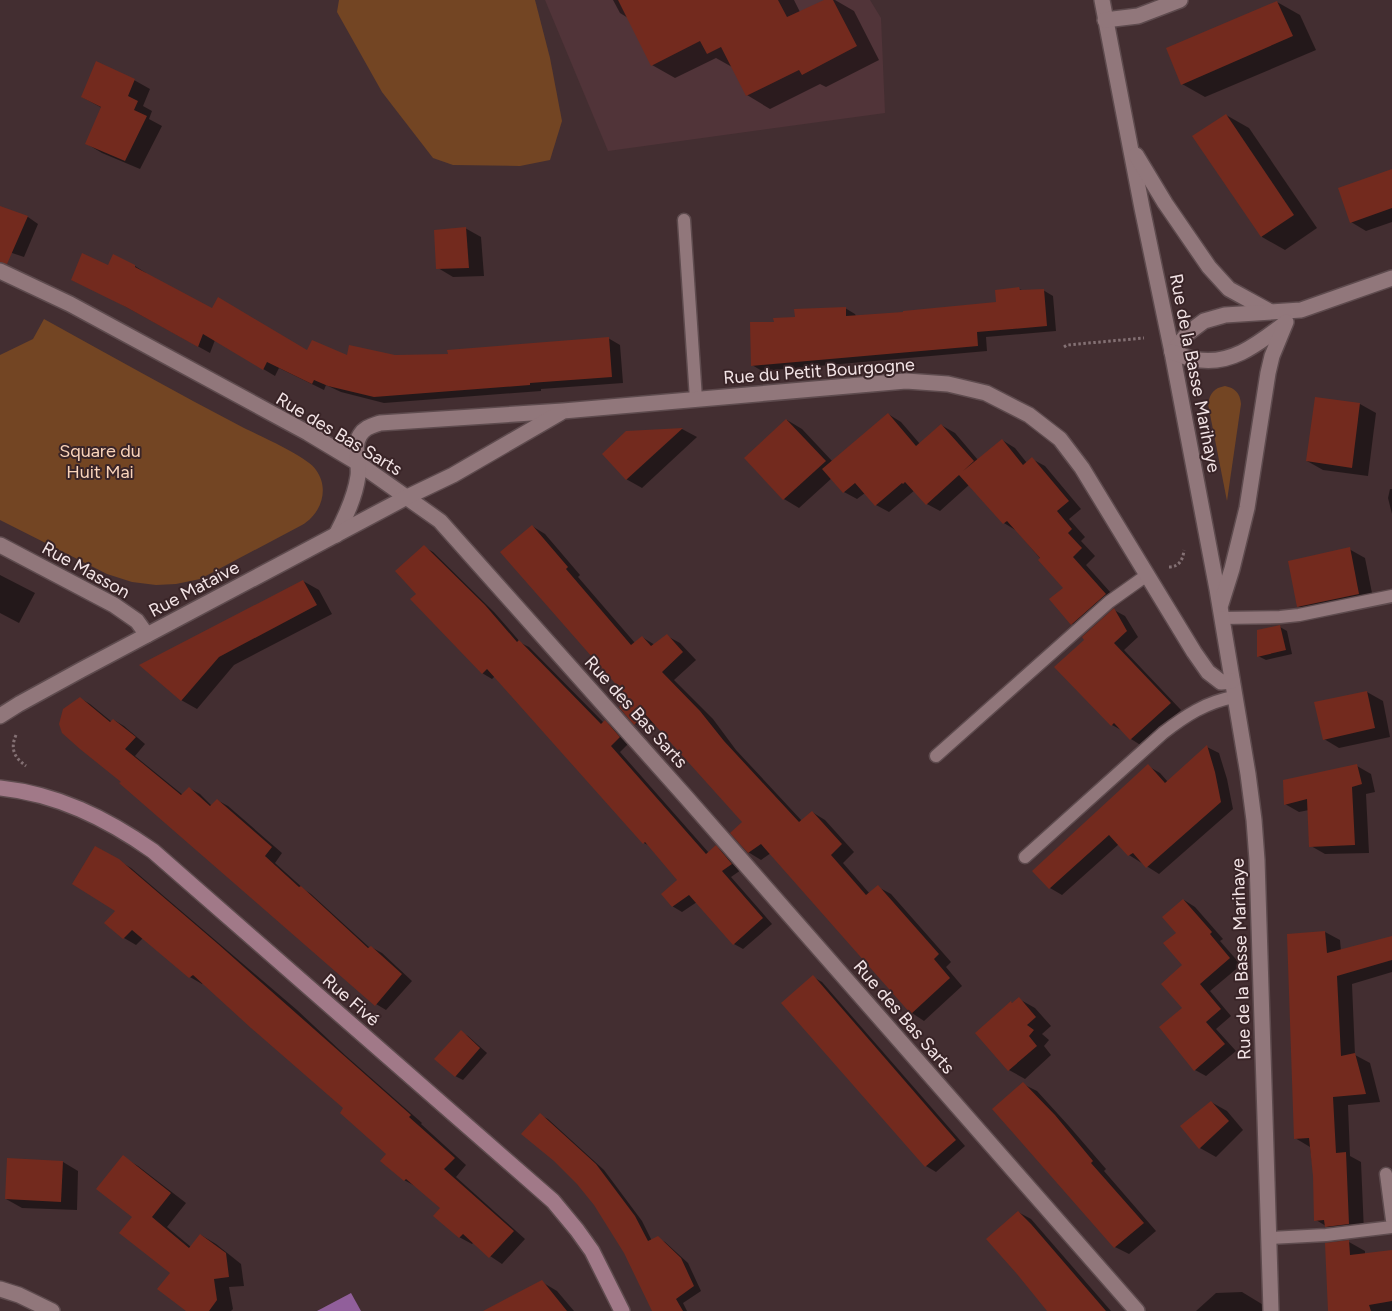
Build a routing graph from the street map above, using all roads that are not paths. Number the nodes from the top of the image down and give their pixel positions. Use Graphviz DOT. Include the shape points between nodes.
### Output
graph roads {
  1 [pos="1102,0"];
  2 [pos="1180,0"];
  3 [pos="1105,20"];
  4 [pos="1130,145"];
  5 [pos="684,220"];
  6 [pos="0,271"];
  7 [pos="1392,278"];
  8 [pos="1301,310"];
  9 [pos="1270,312"];
  10 [pos="1286,322"];
  11 [pos="1172,352"];
  12 [pos="696,399"];
  13 [pos="563,411"];
  14 [pos="358,464"];
  15 [pos="407,497"];
  16 [pos="336,535"];
  17 [pos="0,545"];
  18 [pos="1147,575"];
  19 [pos="1392,596"];
  20 [pos="1220,613"];
  21 [pos="147,635"];
  22 [pos="1232,681"];
  23 [pos="1234,697"];
  24 [pos="0,716"];
  25 [pos="936,756"];
  26 [pos="0,788"];
  27 [pos="1025,857"];
  28 [pos="1386,1174"];
  29 [pos="1392,1220"];
  30 [pos="1392,1227"];
  31 [pos="1269,1238"];
  32 [pos="0,1289"];
  33 [pos="52,1311"];
  34 [pos="622,1311"];
  35 [pos="1138,1311"];
  36 [pos="1272,1311"];
  1 -- 3 [label="street, Rue de la Basse Marihaye"];
  2 -- 3 [label="street" via="1138,16"];
  3 -- 4 [label="street, Rue de la Basse Marihaye"];
  4 -- 9 [label="street, Rue de la Basse Marihaye" via="1209,267 1229,289"];
  4 -- 11 [label="street, Rue de la Basse Marihaye"];
  5 -- 12 [label="lane"];
  6 -- 14 [label="street, Rue des Bas Sarts" via="70,304 308,433"];
  7 -- 8 [label="street"];
  8 -- 9 [label="street"];
  8 -- 10 [label="street"];
  9 -- 11 [label="street" via="1225,314 1204,321 1188,333"];
  10 -- 11 [label="street" via="1269,336 1232,357 1208,361"];
  10 -- 20 [label="street, Rue de la Basse Marihaye" via="1268,373 1247,508"];
  11 -- 20 [label="street, Rue de la Basse Marihaye"];
  12 -- 13 [label="street, Rue du Petit Bourgogne"];
  12 -- 18 [label="street, Rue du Petit Bourgogne" via="906,381 948,384 986,393 1029,414 1060,439 1082,468"];
  13 -- 14 [label="street, Rue du Petit Bourgogne" via="380,423 366,428 360,435 356,446"];
  13 -- 15 [label="street, Rue du Petit Bourgogne" via="453,476"];
  14 -- 15 [label="street, Rue des Bas Sarts"];
  14 -- 16 [label="street" via="353,499"];
  15 -- 16 [label="street, Rue Mataive"];
  15 -- 35 [label="street, Rue des Bas Sarts" via="440,521 462,544"];
  16 -- 21 [label="street, Rue Mataive"];
  17 -- 21 [label="street, Rue Masson" via="114,605 137,621"];
  18 -- 22 [label="street, Rue du Petit Bourgogne" via="1208,672 1221,682"];
  18 -- 25 [label="lane" via="1109,602"];
  19 -- 20 [label="lane" via="1280,617"];
  20 -- 22 [label="street, Rue de la Basse Marihaye"];
  21 -- 24 [label="street, Rue Mataive"];
  22 -- 23 [label="street, Rue de la Basse Marihaye"];
  23 -- 27 [label="lane" via="1198,708 1163,733"];
  23 -- 31 [label="street, Rue de la Basse Marihaye" via="1248,774 1257,860"];
  26 -- 34 [label="street, Rue Fivé" via="21,790 81,809 124,830 153,851 554,1201 592,1251"];
  28 -- 29 [label="lane"];
  30 -- 31 [label="lane"];
  31 -- 36 [label="street, Rue de la Basse Marihaye"];
  32 -- 33 [label="street"];
}
